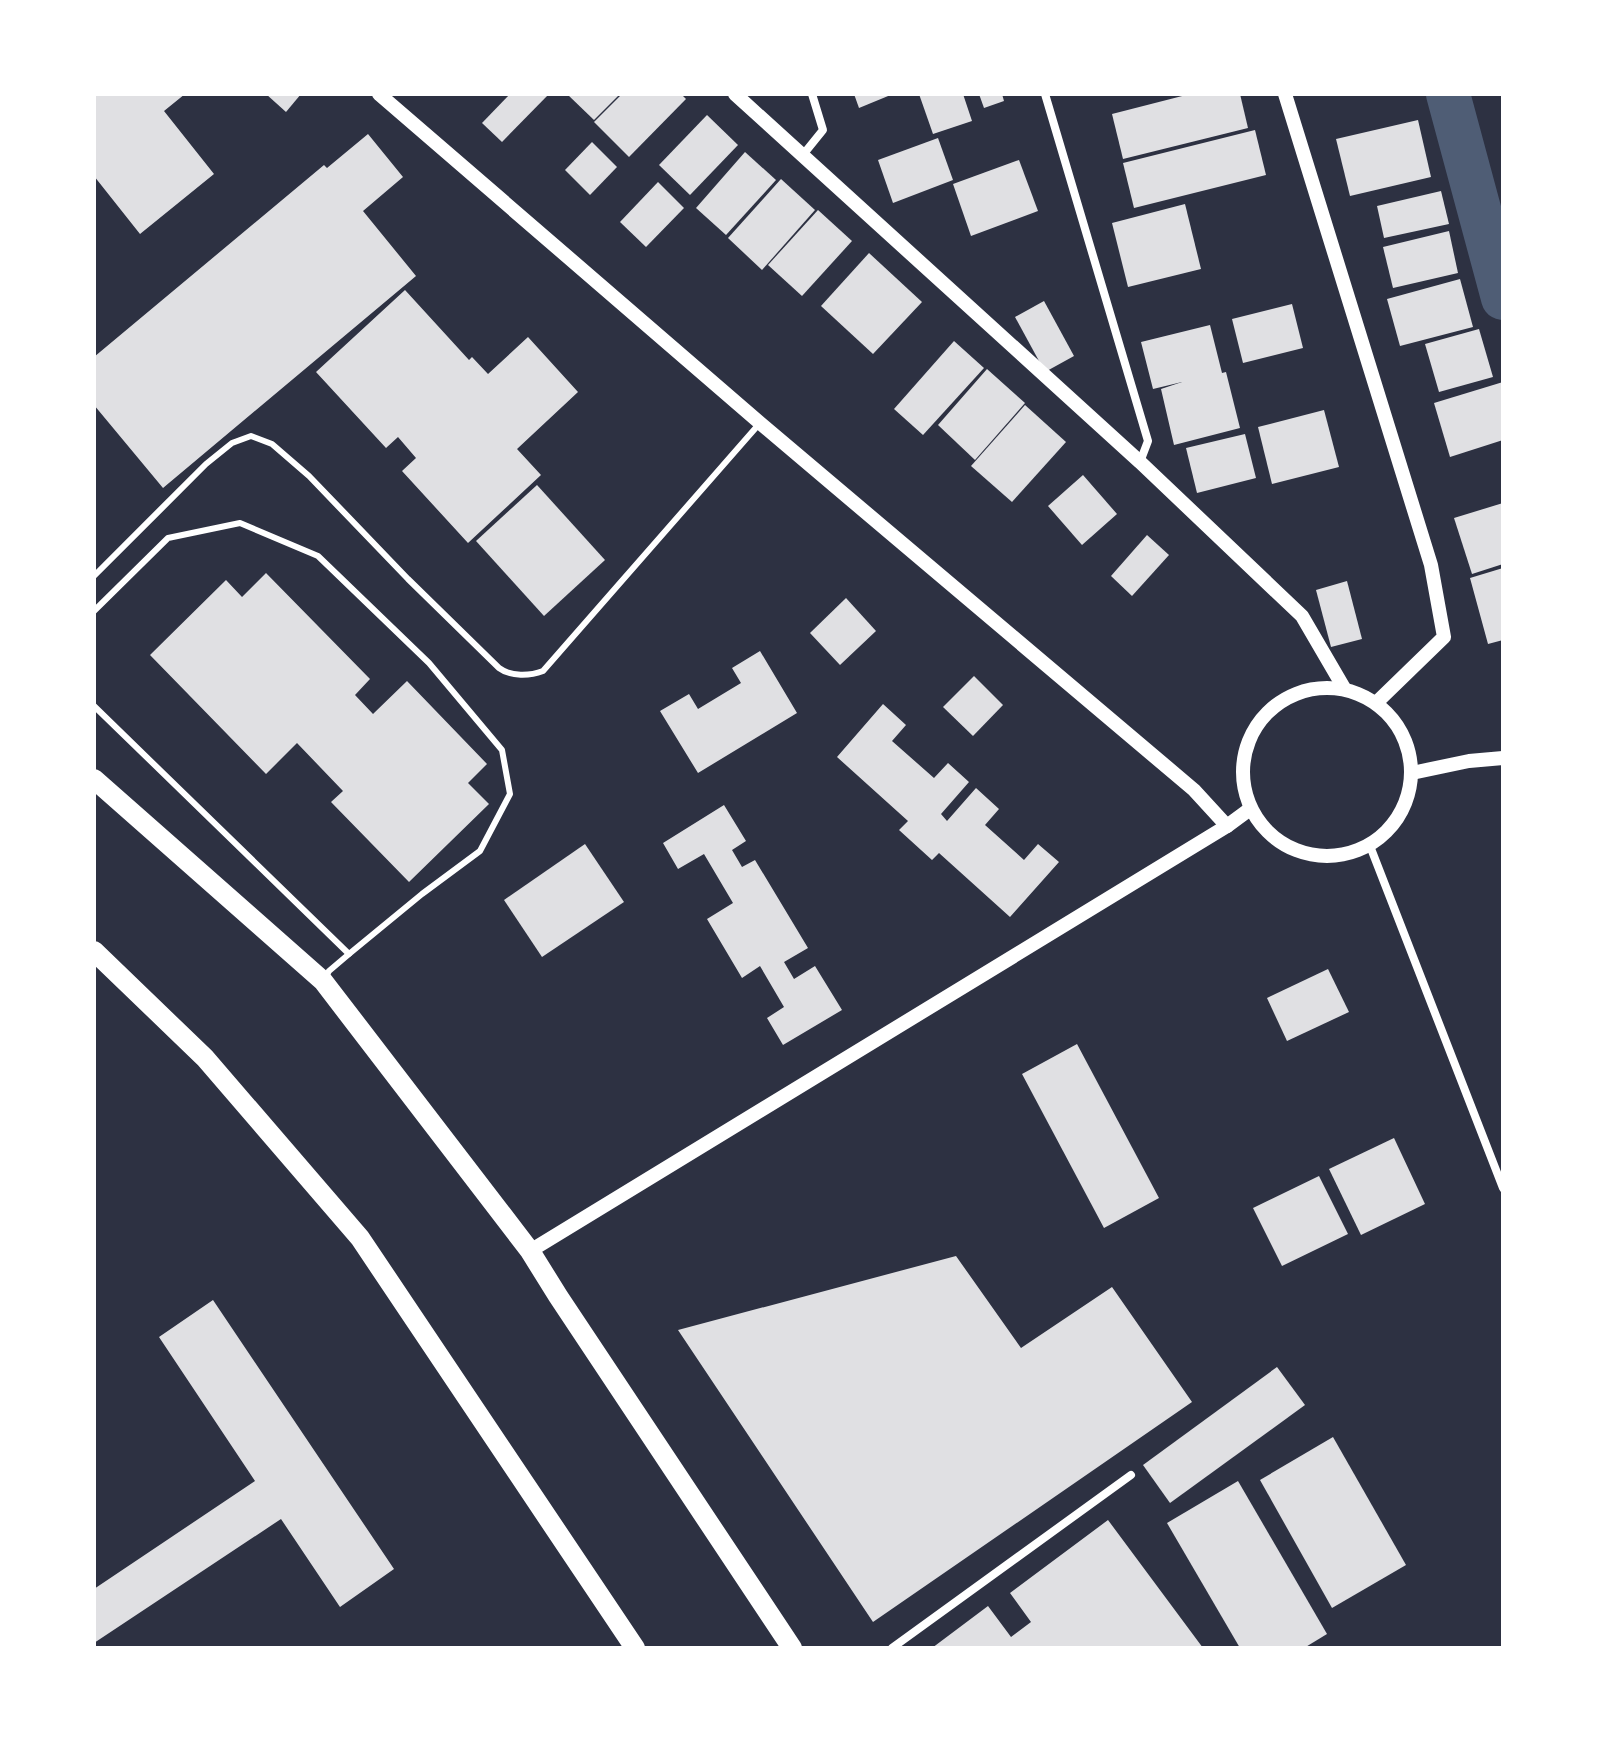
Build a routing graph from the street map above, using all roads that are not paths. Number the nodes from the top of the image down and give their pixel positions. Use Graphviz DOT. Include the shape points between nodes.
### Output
graph roads {
  1 [pos="379,94"];
  2 [pos="735,94"];
  3 [pos="812,94"];
  4 [pos="1045,94"];
  5 [pos="1285,94"];
  6 [pos="802,156"];
  7 [pos="760,423"];
  8 [pos="1140,462"];
  9 [pos="94,576"];
  10 [pos="94,611"];
  11 [pos="1344,688"];
  12 [pos="1376,703"];
  13 [pos="94,706"];
  14 [pos="1503,758"];
  15 [pos="1412,773"];
  16 [pos="94,779"];
  17 [pos="1250,809"];
  18 [pos="1227,826"];
  19 [pos="1370,846"];
  20 [pos="94,951"];
  21 [pos="349,954"];
  22 [pos="323,981"];
  23 [pos="1503,1188"];
  24 [pos="530,1251"];
  25 [pos="1131,1475"];
  26 [pos="635,1648"];
  27 [pos="792,1648"];
  28 [pos="892,1648"];
  1 -- 7 [label="street"];
  2 -- 6 [label="street"];
  3 -- 6 [label="street" via="823,130"];
  4 -- 8 [label="street" via="1148,441"];
  5 -- 12 [label="street" via="1431,565 1444,637"];
  6 -- 8 [label="street"];
  7 -- 9 [label="lane" via="538,673 512,674 499,668 309,476 272,444 251,436 232,443 206,464"];
  7 -- 18 [label="street" via="1194,790"];
  8 -- 11 [label="street" via="1302,616"];
  10 -- 21 [label="lane" via="168,538 240,523 318,556 429,663 502,750 510,794 480,851"];
  11 -- 12 [label="street"];
  11 -- 17 [label="street" via="1293,695 1270,710 1254,730 1244,755"];
  12 -- 15 [label="street" via="1394,721 1407,746"];
  13 -- 21 [label="lane"];
  14 -- 15 [label="street"];
  15 -- 19 [label="street" via="1400,815"];
  16 -- 22 [label="main road"];
  17 -- 18 [label="street"];
  17 -- 19 [label="street" via="1266,832 1289,849 1316,857 1344,856"];
  18 -- 24 [label="street"];
  19 -- 23 [label="street"];
  20 -- 26 [label="main road" via="205,1058 360,1238"];
  21 -- 22 [label="lane"];
  22 -- 24 [label="main road"];
  24 -- 27 [label="main road"];
  25 -- 28 [label="street"];
}
